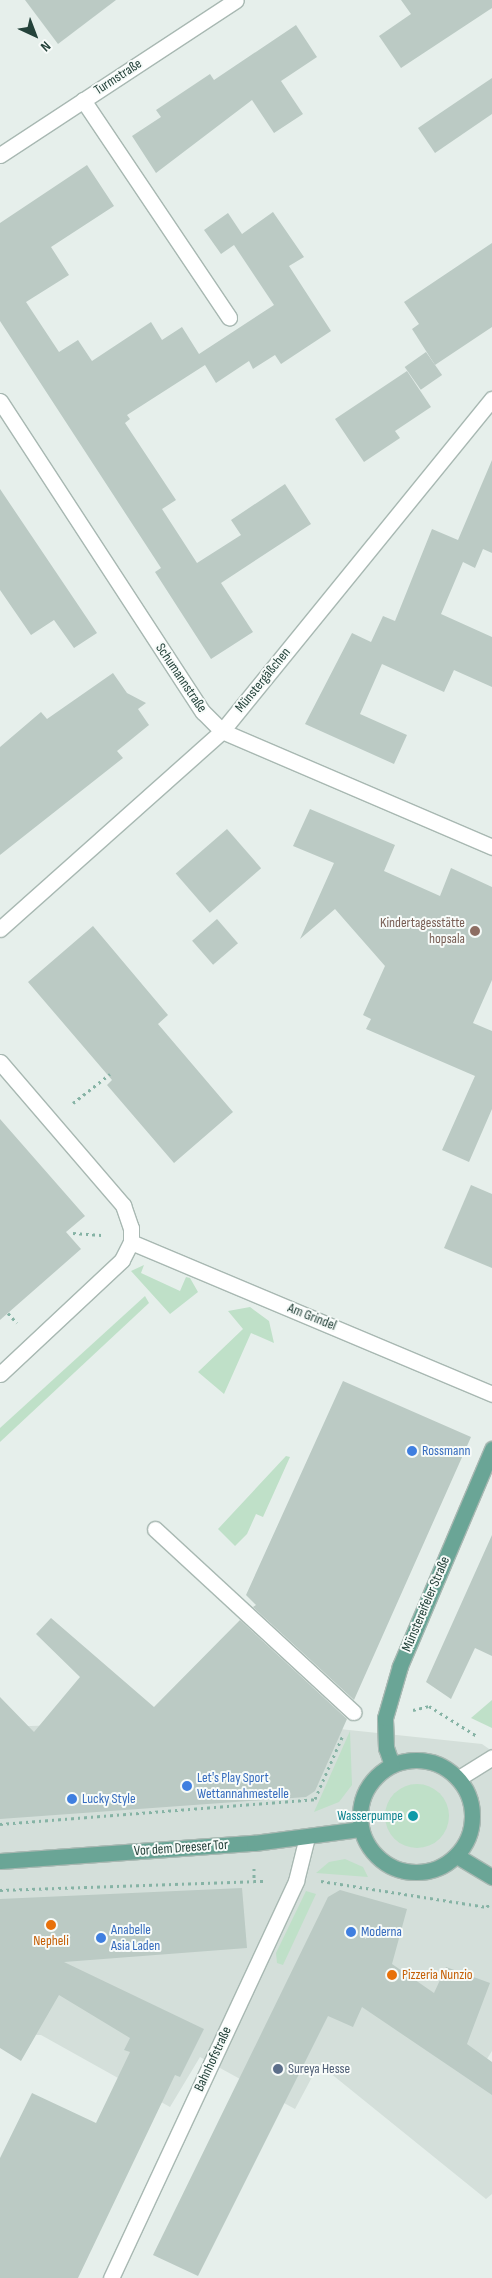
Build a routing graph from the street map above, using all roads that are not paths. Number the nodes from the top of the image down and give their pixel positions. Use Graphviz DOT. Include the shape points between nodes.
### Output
graph roads {
  1 [pos="236,0"];
  2 [pos="83,100"];
  3 [pos="0,155"];
  4 [pos="229,317"];
  5 [pos="492,399"];
  6 [pos="0,401"];
  7 [pos="222,731"];
  8 [pos="492,847"];
  9 [pos="0,929"];
  10 [pos="0,1062"];
  11 [pos="131,1239"];
  12 [pos="0,1374"];
  13 [pos="492,1394"];
  14 [pos="492,1449"];
  15 [pos="155,1529"];
  16 [pos="353,1712"];
  17 [pos="492,1757"];
  18 [pos="392,1765"];
  19 [pos="459,1778"];
  20 [pos="361,1829"];
  21 [pos="307,1837"];
  22 [pos="457,1856"];
  23 [pos="0,1861"];
  24 [pos="492,1877"];
  25 [pos="111,2278"];
  1 -- 2 [label="street, Turmstraße"];
  2 -- 3 [label="street, Turmstraße"];
  2 -- 4 [label="street"];
  5 -- 7 [label="street, Münstergäßchen"];
  6 -- 7 [label="street, Schumannstraße" via="204,712"];
  7 -- 8 [label="street, Schumannstraße"];
  7 -- 9 [label="street, Münstergäßchen"];
  10 -- 11 [label="street" via="123,1205"];
  11 -- 12 [label="street" via="122,1260"];
  11 -- 13 [label="street, Am Grindel"];
  14 -- 18 [label="main road, Münstereifeler Straße" via="400,1666 385,1718 386,1748"];
  15 -- 16 [label="street"];
  17 -- 19 [label="street"];
  18 -- 19 [label="main road" via="424,1761 439,1764"];
  18 -- 20 [label="main road" via="369,1785 362,1799"];
  19 -- 22 [label="main road" via="472,1804 471,1832"];
  20 -- 21 [label="main road, Vor dem Dreeser Tor"];
  20 -- 22 [label="main road" via="378,1858 410,1872 426,1872"];
  21 -- 23 [label="main road, Vor dem Dreeser Tor"];
  21 -- 25 [label="street, Bahnhofstraße" via="296,1881"];
  22 -- 24 [label="main road"];
}
